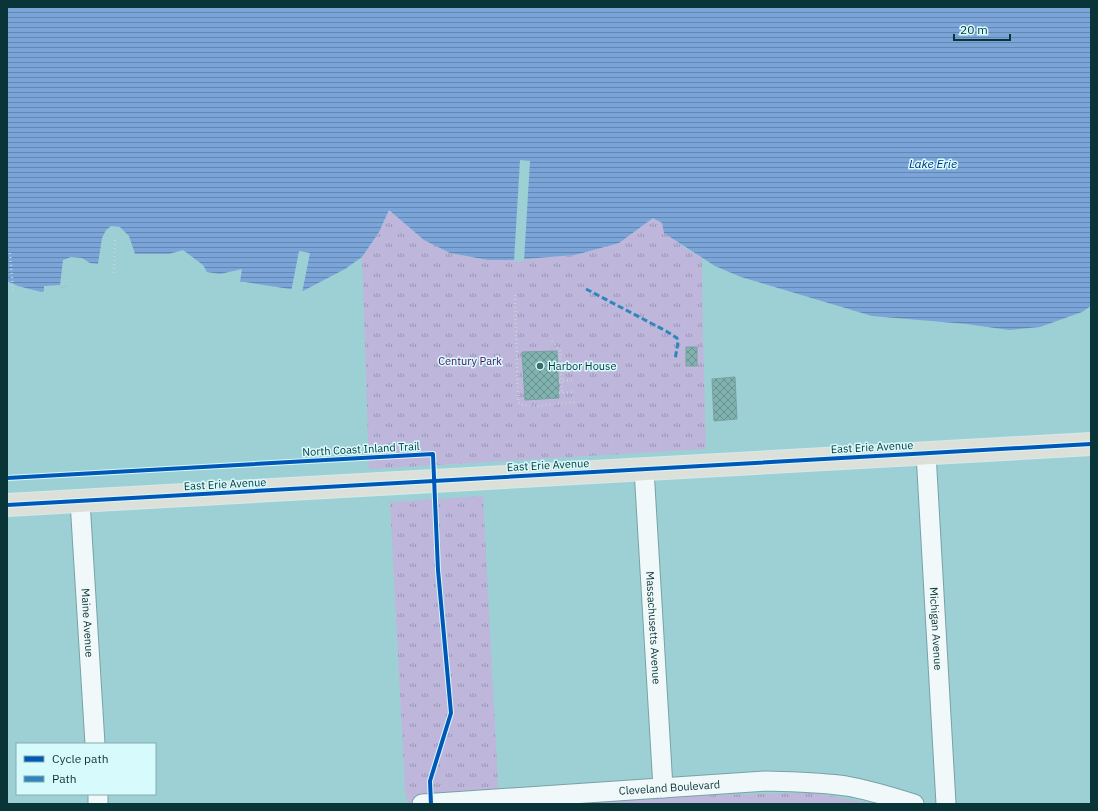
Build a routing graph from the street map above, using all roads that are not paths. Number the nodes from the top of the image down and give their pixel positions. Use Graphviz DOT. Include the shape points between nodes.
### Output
graph roads {
  1 [pos="1091,444"];
  2 [pos="926,453"];
  3 [pos="644,469"];
  4 [pos="80,501"];
  5 [pos="7,505"];
  6 [pos="95,743"];
  7 [pos="663,788"];
  8 [pos="422,804"];
  9 [pos="914,804"];
  10 [pos="946,804"];
  1 -- 2 [label="main road, East Erie Avenue"];
  2 -- 3 [label="main road, East Erie Avenue"];
  2 -- 10 [label="street, Michigan Avenue"];
  3 -- 4 [label="main road, East Erie Avenue"];
  3 -- 7 [label="street, Massachusetts Avenue"];
  4 -- 5 [label="main road, East Erie Avenue"];
  4 -- 6 [label="street, Maine Avenue"];
  7 -- 8 [label="street, Cleveland Boulevard"];
  7 -- 9 [label="street, Cleveland Boulevard" via="766,781 811,782 846,786"];
}
